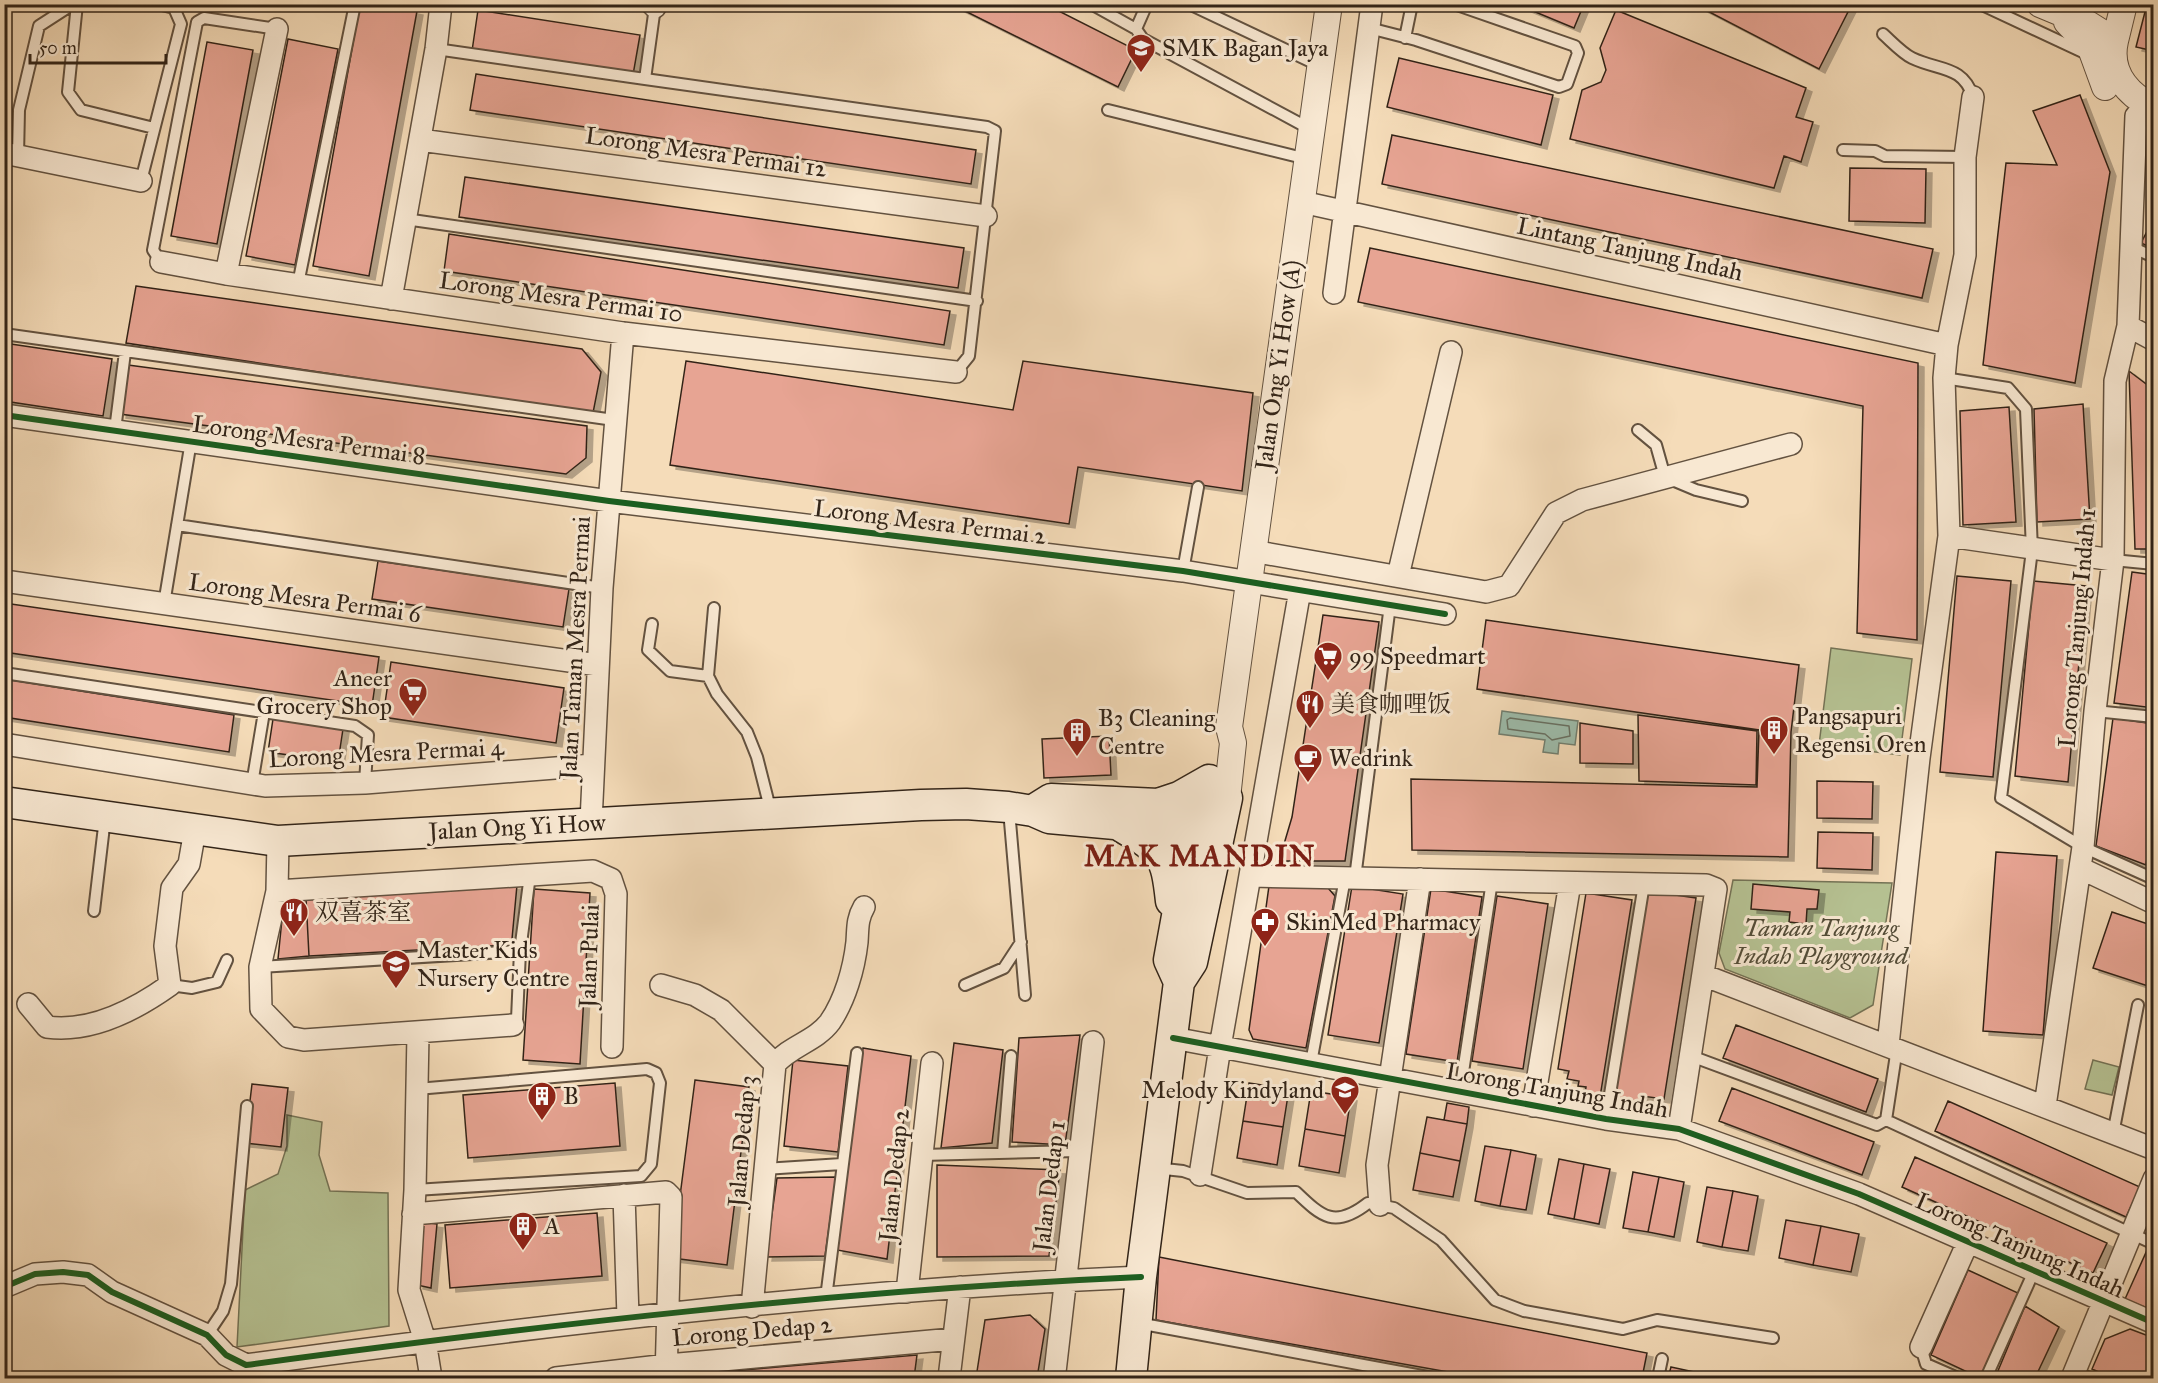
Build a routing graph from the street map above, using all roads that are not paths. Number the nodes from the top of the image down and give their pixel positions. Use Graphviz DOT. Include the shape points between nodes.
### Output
graph roads {
  1 [pos="75,4"];
  2 [pos="158,4"];
  3 [pos="355,4"];
  4 [pos="441,4"];
  5 [pos="1091,4"];
  6 [pos="1147,4"];
  7 [pos="1190,4"];
  8 [pos="1329,4"];
  9 [pos="1412,4"];
  10 [pos="1454,4"];
  11 [pos="1980,4"];
  12 [pos="2124,4"];
  13 [pos="1368,5"];
  14 [pos="653,6"];
  15 [pos="2050,10"];
  16 [pos="1369,28"];
  17 [pos="277,29"];
  18 [pos="1136,29"];
  19 [pos="1883,34"];
  20 [pos="1405,38"];
  21 [pos="2115,41"];
  22 [pos="436,49"];
  23 [pos="2095,58"];
  24 [pos="1320,66"];
  25 [pos="645,79"];
  26 [pos="1973,97"];
  27 [pos="1108,110"];
  28 [pos="2148,116"];
  29 [pos="154,128"];
  30 [pos="1312,130"];
  31 [pos="420,140"];
  32 [pos="1843,150"];
  33 [pos="11,154"];
  34 [pos="1965,158"];
  35 [pos="1308,159"];
  36 [pos="2144,164"];
  37 [pos="141,182"];
  38 [pos="1302,202"];
  39 [pos="1345,210"];
  40 [pos="986,216"];
  41 [pos="405,219"];
  42 [pos="2130,246"];
  43 [pos="2154,257"];
  44 [pos="161,262"];
  45 [pos="226,274"];
  46 [pos="298,284"];
  47 [pos="1334,293"];
  48 [pos="391,299"];
  49 [pos="977,301"];
  50 [pos="2128,326"];
  51 [pos="623,333"];
  52 [pos="4,334"];
  53 [pos="2154,340"];
  54 [pos="1947,345"];
  55 [pos="125,352"];
  56 [pos="1451,352"];
  57 [pos="956,372"];
  58 [pos="1944,378"];
  59 [pos="4,416"];
  60 [pos="614,420"];
  61 [pos="114,430"];
  62 [pos="1638,430"];
  63 [pos="191,441"];
  64 [pos="1791,444"];
  65 [pos="1665,477"];
  66 [pos="1198,487"];
  67 [pos="609,501"];
  68 [pos="1742,501"];
  69 [pos="177,525"];
  70 [pos="1949,536"];
  71 [pos="2032,550"];
  72 [pos="1252,551"];
  73 [pos="2113,560"];
  74 [pos="2154,564"];
  75 [pos="1184,571"];
  76 [pos="1398,576"];
  77 [pos="4,581"];
  78 [pos="1248,581"];
  79 [pos="602,588"];
  80 [pos="1300,590"];
  81 [pos="164,604"];
  82 [pos="1390,605"];
  83 [pos="714,608"];
  84 [pos="1445,614"];
  85 [pos="652,624"];
  86 [pos="598,665"];
  87 [pos="4,673"];
  88 [pos="708,676"];
  89 [pos="2095,711"];
  90 [pos="264,712"];
  91 [pos="2154,717"];
  92 [pos="4,744"];
  93 [pos="593,765"];
  94 [pos="365,783"];
  95 [pos="252,784"];
  96 [pos="1218,789"];
  97 [pos="4,802"];
  98 [pos="1158,804"];
  99 [pos="1021,809"];
  100 [pos="771,813"];
  101 [pos="105,817"];
  102 [pos="1197,820"];
  103 [pos="591,822"];
  104 [pos="1114,823"];
  105 [pos="195,830"];
  106 [pos="278,841"];
  107 [pos="2084,847"];
  108 [pos="2080,868"];
  109 [pos="530,875"];
  110 [pos="1251,876"];
  111 [pos="1209,878"];
  112 [pos="1350,878"];
  113 [pos="1420,879"];
  114 [pos="2154,879"];
  115 [pos="1492,881"];
  116 [pos="1570,883"];
  117 [pos="1644,884"];
  118 [pos="277,891"];
  119 [pos="2153,901"];
  120 [pos="864,907"];
  121 [pos="94,911"];
  122 [pos="1174,928"];
  123 [pos="1021,942"];
  124 [pos="520,951"];
  125 [pos="227,960"];
  126 [pos="260,967"];
  127 [pos="1704,975"];
  128 [pos="1179,982"];
  129 [pos="170,985"];
  130 [pos="661,985"];
  131 [pos="965,986"];
  132 [pos="1025,995"];
  133 [pos="28,1004"];
  134 [pos="2138,1005"];
  135 [pos="513,1025"];
  136 [pos="418,1034"];
  137 [pos="1173,1038"];
  138 [pos="1093,1042"];
  139 [pos="1892,1046"];
  140 [pos="612,1047"];
  141 [pos="1220,1047"];
  142 [pos="856,1053"];
  143 [pos="1011,1056"];
  144 [pos="1691,1056"];
  145 [pos="932,1063"];
  146 [pos="1311,1063"];
  147 [pos="775,1064"];
  148 [pos="1390,1079"];
  149 [pos="417,1089"];
  150 [pos="1461,1092"];
  151 [pos="247,1106"];
  152 [pos="1533,1106"];
  153 [pos="2044,1106"];
  154 [pos="1606,1119"];
  155 [pos="1886,1120"];
  156 [pos="1679,1129"];
  157 [pos="2112,1134"];
  158 [pos="2154,1149"];
  159 [pos="1078,1150"];
  160 [pos="1003,1153"];
  161 [pos="922,1155"];
  162 [pos="842,1164"];
  163 [pos="1155,1168"];
  164 [pos="764,1169"];
  165 [pos="1200,1175"];
  166 [pos="2154,1179"];
  167 [pos="415,1190"];
  168 [pos="624,1195"];
  169 [pos="1380,1205"];
  170 [pos="413,1215"];
  171 [pos="2131,1234"];
  172 [pos="1968,1242"];
  173 [pos="2154,1244"];
  174 [pos="2035,1269"];
  175 [pos="1141,1277"];
  176 [pos="1064,1281"];
  177 [pos="4,1287"];
  178 [pos="960,1287"];
  179 [pos="907,1292"];
  180 [pos="826,1298"];
  181 [pos="2103,1300"];
  182 [pos="752,1307"];
  183 [pos="668,1314"];
  184 [pos="628,1317"];
  185 [pos="1137,1323"];
  186 [pos="2154,1323"];
  187 [pos="207,1335"];
  188 [pos="1773,1338"];
  189 [pos="953,1339"];
  190 [pos="425,1341"];
  191 [pos="1921,1347"];
  192 [pos="1662,1359"];
  193 [pos="667,1372"];
  194 [pos="1055,1372"];
  195 [pos="2079,1376"];
  196 [pos="431,1378"];
  197 [pos="556,1378"];
  198 [pos="949,1378"];
  199 [pos="1131,1378"];
  200 [pos="1433,1378"];
  201 [pos="1658,1378"];
  202 [pos="1958,1378"];
  203 [pos="1986,1378"];
  1 -- 29 [label="lane" via="68,92 81,110"];
  1 -- 33 [label="lane" via="39,26"];
  2 -- 29 [label="lane" via="174,8 181,24"];
  3 -- 46 [label="lane"];
  4 -- 22 [label="street"];
  5 -- 18 [label="lane"];
  6 -- 18 [label="lane"];
  7 -- 24 [label="lane"];
  8 -- 24 [label="street, Jalan Ong Yi How (A)"];
  9 -- 20 [label="lane"];
  10 -- 20 [label="lane" via="1575,46 1578,53 1568,84 1559,87"];
  11 -- 23 [label="lane"];
  12 -- 21 [label="street"];
  13 -- 16 [label="street"];
  14 -- 25 [label="lane"];
  15 -- 21 [label="street" via="2088,24"];
  15 -- 23 [label="street" via="2090,46"];
  16 -- 20 [label="lane"];
  16 -- 39 [label="street"];
  17 -- 44 [label="lane" via="204,18 197,22 153,250"];
  17 -- 45 [label="street"];
  18 -- 30 [label="lane" via="1143,39"];
  19 -- 26 [label="lane" via="1910,58 1956,73 1968,81"];
  21 -- 28 [label="street" via="2112,55 2122,82"];
  22 -- 25 [label="lane"];
  22 -- 31 [label="street"];
  23 -- 28 [label="street" via="2103,85 2114,100"];
  24 -- 30 [label="street, Jalan Ong Yi How (A)"];
  25 -- 40 [label="lane" via="987,127 995,131 997,138"];
  26 -- 34 [label="street"];
  27 -- 35 [label="lane"];
  28 -- 36 [label="street, Lorong Tanjung Indah 1"];
  29 -- 37 [label="lane"];
  30 -- 35 [label="street, Jalan Ong Yi How (A)"];
  31 -- 40 [label="street, Lorong Mesra Permai 12"];
  31 -- 41 [label="street"];
  32 -- 34 [label="lane" via="1885,156"];
  33 -- 37 [label="street"];
  34 -- 54 [label="street" via="1965,255"];
  35 -- 38 [label="street, Jalan Ong Yi How (A)"];
  36 -- 42 [label="street, Lorong Tanjung Indah 1"];
  38 -- 39 [label="street, Lintang Tanjung Indah"];
  38 -- 72 [label="street, Jalan Ong Yi How (A)"];
  39 -- 47 [label="street"];
  39 -- 54 [label="street, Lintang Tanjung Indah"];
  40 -- 49 [label="lane"];
  41 -- 48 [label="street"];
  41 -- 49 [label="lane"];
  42 -- 43 [label="lane"];
  42 -- 50 [label="street, Lorong Tanjung Indah 1"];
  44 -- 45 [label="street, Lorong Mesra Permai 10"];
  45 -- 46 [label="street, Lorong Mesra Permai 10"];
  46 -- 48 [label="street, Lorong Mesra Permai 10"];
  48 -- 51 [label="street, Lorong Mesra Permai 10"];
  49 -- 57 [label="lane" via="969,356"];
  50 -- 53 [label="street"];
  50 -- 73 [label="street, Lorong Tanjung Indah 1" via="2115,381"];
  51 -- 57 [label="street, Lorong Mesra Permai 10"];
  51 -- 60 [label="street, Jalan Taman Mesra Permai"];
  52 -- 55 [label="lane"];
  54 -- 58 [label="street"];
  55 -- 60 [label="lane"];
  55 -- 61 [label="lane"];
  56 -- 76 [label="street"];
  58 -- 70 [label="street"];
  58 -- 71 [label="lane" via="2008,388 2026,409"];
  59 -- 61 [label="street, Lorong Mesra Permai 8"];
  60 -- 67 [label="street, Jalan Taman Mesra Permai"];
  61 -- 63 [label="street, Lorong Mesra Permai 8"];
  62 -- 65 [label="lane" via="1656,445"];
  63 -- 67 [label="street, Lorong Mesra Permai 8"];
  63 -- 69 [label="lane"];
  64 -- 65 [label="street"];
  65 -- 68 [label="lane" via="1696,490"];
  65 -- 76 [label="street" via="1582,500 1556,513 1509,586 1486,592"];
  66 -- 75 [label="lane"];
  67 -- 75 [label="street, Lorong Mesra Permai 2"];
  67 -- 79 [label="street, Jalan Taman Mesra Permai"];
  69 -- 79 [label="lane"];
  69 -- 81 [label="lane"];
  70 -- 71 [label="street"];
  70 -- 139 [label="street" via="1919,758"];
  71 -- 73 [label="street"];
  71 -- 107 [label="lane" via="2001,798"];
  72 -- 76 [label="street"];
  72 -- 78 [label="street, Jalan Ong Yi How (A)"];
  73 -- 74 [label="lane"];
  73 -- 89 [label="street, Lorong Tanjung Indah 1"];
  75 -- 78 [label="street, Lorong Mesra Permai 2"];
  77 -- 81 [label="street, Lorong Mesra Permai 6"];
  78 -- 80 [label="street, Lorong Mesra Permai 2"];
  78 -- 96 [label="street, Jalan Ong Yi How (A)" via="1229,727 1233,743"];
  79 -- 86 [label="street, Jalan Taman Mesra Permai"];
  80 -- 82 [label="street, Lorong Mesra Permai 2"];
  80 -- 110 [label="street"];
  81 -- 86 [label="street, Lorong Mesra Permai 6"];
  82 -- 84 [label="street, Lorong Mesra Permai 2"];
  82 -- 112 [label="lane"];
  83 -- 88 [label="lane"];
  85 -- 88 [label="lane" via="648,650 664,666 670,671"];
  86 -- 93 [label="street, Jalan Taman Mesra Permai"];
  87 -- 90 [label="lane"];
  88 -- 100 [label="lane" via="730,713 747,732 758,757"];
  89 -- 91 [label="lane"];
  89 -- 107 [label="street, Lorong Tanjung Indah 1"];
  90 -- 94 [label="lane" via="363,729 368,735"];
  90 -- 95 [label="lane"];
  92 -- 95 [label="street, Lorong Mesra Permai 4"];
  93 -- 94 [label="street, Lorong Mesra Permai 4"];
  93 -- 103 [label="street, Jalan Taman Mesra Permai"];
  94 -- 95 [label="street, Lorong Mesra Permai 4"];
  96 -- 98 [label="main road"];
  96 -- 102 [label="main road"];
  96 -- 111 [label="main road"];
  97 -- 101 [label="main road, Jalan Ong Yi How"];
  98 -- 99 [label="main road, Jalan Ong Yi How" via="1051,799"];
  98 -- 102 [label="main road, Jalan Ong Yi How"];
  99 -- 100 [label="main road, Jalan Ong Yi How" via="966,804"];
  99 -- 104 [label="main road, Jalan Ong Yi How" via="1049,818"];
  99 -- 123 [label="lane"];
  100 -- 103 [label="main road, Jalan Ong Yi How"];
  101 -- 105 [label="main road, Jalan Ong Yi How"];
  101 -- 121 [label="lane"];
  102 -- 104 [label="main road, Jalan Ong Yi How"];
  102 -- 111 [label="main road" via="1207,839"];
  102 -- 122 [label="main road"];
  103 -- 106 [label="main road, Jalan Ong Yi How"];
  104 -- 122 [label="main road" via="1151,844 1161,856 1168,869"];
  105 -- 106 [label="main road, Jalan Ong Yi How"];
  105 -- 129 [label="street" via="189,864 172,888 165,946"];
  106 -- 118 [label="street"];
  107 -- 108 [label="street, Lorong Tanjung Indah 1"];
  107 -- 114 [label="lane"];
  108 -- 119 [label="street"];
  108 -- 153 [label="street, Lorong Tanjung Indah 1"];
  109 -- 118 [label="street, Jalan Pulai"];
  109 -- 124 [label="lane"];
  109 -- 140 [label="street, Jalan Pulai" via="593,871 611,879 616,894"];
  110 -- 112 [label="street"];
  110 -- 141 [label="street"];
  111 -- 128 [label="main road" via="1192,962"];
  112 -- 113 [label="street"];
  112 -- 146 [label="lane"];
  113 -- 115 [label="street"];
  113 -- 148 [label="street"];
  115 -- 116 [label="street"];
  115 -- 150 [label="lane"];
  116 -- 117 [label="street"];
  116 -- 152 [label="street"];
  117 -- 127 [label="street" via="1706,885 1716,889"];
  117 -- 154 [label="lane"];
  118 -- 126 [label="street"];
  120 -- 147 [label="street, Jalan Dedap 3" via="857,919 857,944 849,980 829,1023 783,1054"];
  122 -- 128 [label="main road" via="1169,960"];
  123 -- 131 [label="lane" via="1004,968"];
  123 -- 132 [label="lane"];
  124 -- 126 [label="lane"];
  124 -- 135 [label="lane" via="517,1019"];
  125 -- 129 [label="lane" via="217,982 192,988"];
  126 -- 136 [label="street" via="261,1009 288,1037 304,1040"];
  127 -- 139 [label="street"];
  127 -- 144 [label="street"];
  128 -- 137 [label="main road"];
  129 -- 133 [label="street" via="147,1002 95,1024 68,1030 47,1027"];
  130 -- 147 [label="street" via="695,995 722,1010"];
  134 -- 157 [label="lane"];
  135 -- 136 [label="street"];
  136 -- 149 [label="street"];
  137 -- 141 [label="street, Lorong Tanjung Indah"];
  137 -- 163 [label="main road"];
  138 -- 159 [label="street, Jalan Dedap 1"];
  139 -- 153 [label="street"];
  139 -- 155 [label="lane"];
  141 -- 146 [label="street, Lorong Tanjung Indah"];
  141 -- 165 [label="street"];
  142 -- 162 [label="lane"];
  143 -- 160 [label="lane"];
  144 -- 155 [label="lane" via="1877,1125"];
  144 -- 156 [label="street"];
  145 -- 161 [label="street, Jalan Dedap 2"];
  146 -- 148 [label="street, Lorong Tanjung Indah"];
  147 -- 164 [label="street, Jalan Dedap 3"];
  148 -- 150 [label="street, Lorong Tanjung Indah"];
  148 -- 169 [label="street" via="1377,1165"];
  149 -- 167 [label="street"];
  149 -- 167 [label="lane" via="647,1069 656,1073 660,1083 651,1164 641,1176"];
  150 -- 152 [label="street, Lorong Tanjung Indah"];
  151 -- 187 [label="lane" via="231,1284 223,1311"];
  152 -- 154 [label="street, Lorong Tanjung Indah"];
  153 -- 157 [label="street"];
  154 -- 156 [label="street, Lorong Tanjung Indah"];
  155 -- 171 [label="lane"];
  156 -- 172 [label="street, Lorong Tanjung Indah" via="1859,1194"];
  157 -- 158 [label="street"];
  159 -- 160 [label="lane"];
  159 -- 176 [label="street, Jalan Dedap 1"];
  160 -- 161 [label="lane"];
  161 -- 179 [label="street, Jalan Dedap 2"];
  162 -- 164 [label="lane"];
  162 -- 180 [label="lane"];
  163 -- 165 [label="lane"];
  163 -- 175 [label="main road"];
  164 -- 182 [label="street, Jalan Dedap 3"];
  165 -- 169 [label="lane" via="1247,1193 1296,1192 1320,1215 1334,1218 1357,1212 1368,1203"];
  166 -- 171 [label="street"];
  167 -- 170 [label="street"];
  168 -- 170 [label="street"];
  168 -- 183 [label="street" via="666,1192 671,1197"];
  168 -- 184 [label="street"];
  169 -- 188 [label="lane" via="1394,1208 1441,1240 1495,1300 1524,1311 1623,1329 1657,1320"];
  170 -- 190 [label="street" via="409,1290"];
  171 -- 173 [label="lane"];
  171 -- 181 [label="street"];
  172 -- 174 [label="street, Lorong Tanjung Indah"];
  172 -- 191 [label="street"];
  174 -- 181 [label="street, Lorong Tanjung Indah"];
  174 -- 203 [label="lane"];
  175 -- 176 [label="street"];
  175 -- 185 [label="main road"];
  176 -- 178 [label="street"];
  176 -- 194 [label="street, Jalan Dedap 1"];
  177 -- 187 [label="street" via="35,1274 88,1275 112,1293"];
  178 -- 179 [label="street"];
  178 -- 189 [label="street"];
  179 -- 180 [label="street"];
  180 -- 182 [label="street"];
  181 -- 186 [label="street, Lorong Tanjung Indah"];
  181 -- 195 [label="street"];
  182 -- 183 [label="street"];
  183 -- 184 [label="street"];
  183 -- 193 [label="street"];
  184 -- 190 [label="street"];
  185 -- 199 [label="main road"];
  185 -- 200 [label="lane"];
  187 -- 190 [label="street" via="226,1355 246,1365"];
  189 -- 193 [label="street, Lorong Dedap 2"];
  189 -- 198 [label="street"];
  190 -- 196 [label="street"];
  191 -- 202 [label="lane" via="1926,1364"];
  192 -- 201 [label="lane"];
  193 -- 197 [label="street, Lorong Dedap 2"];
}
